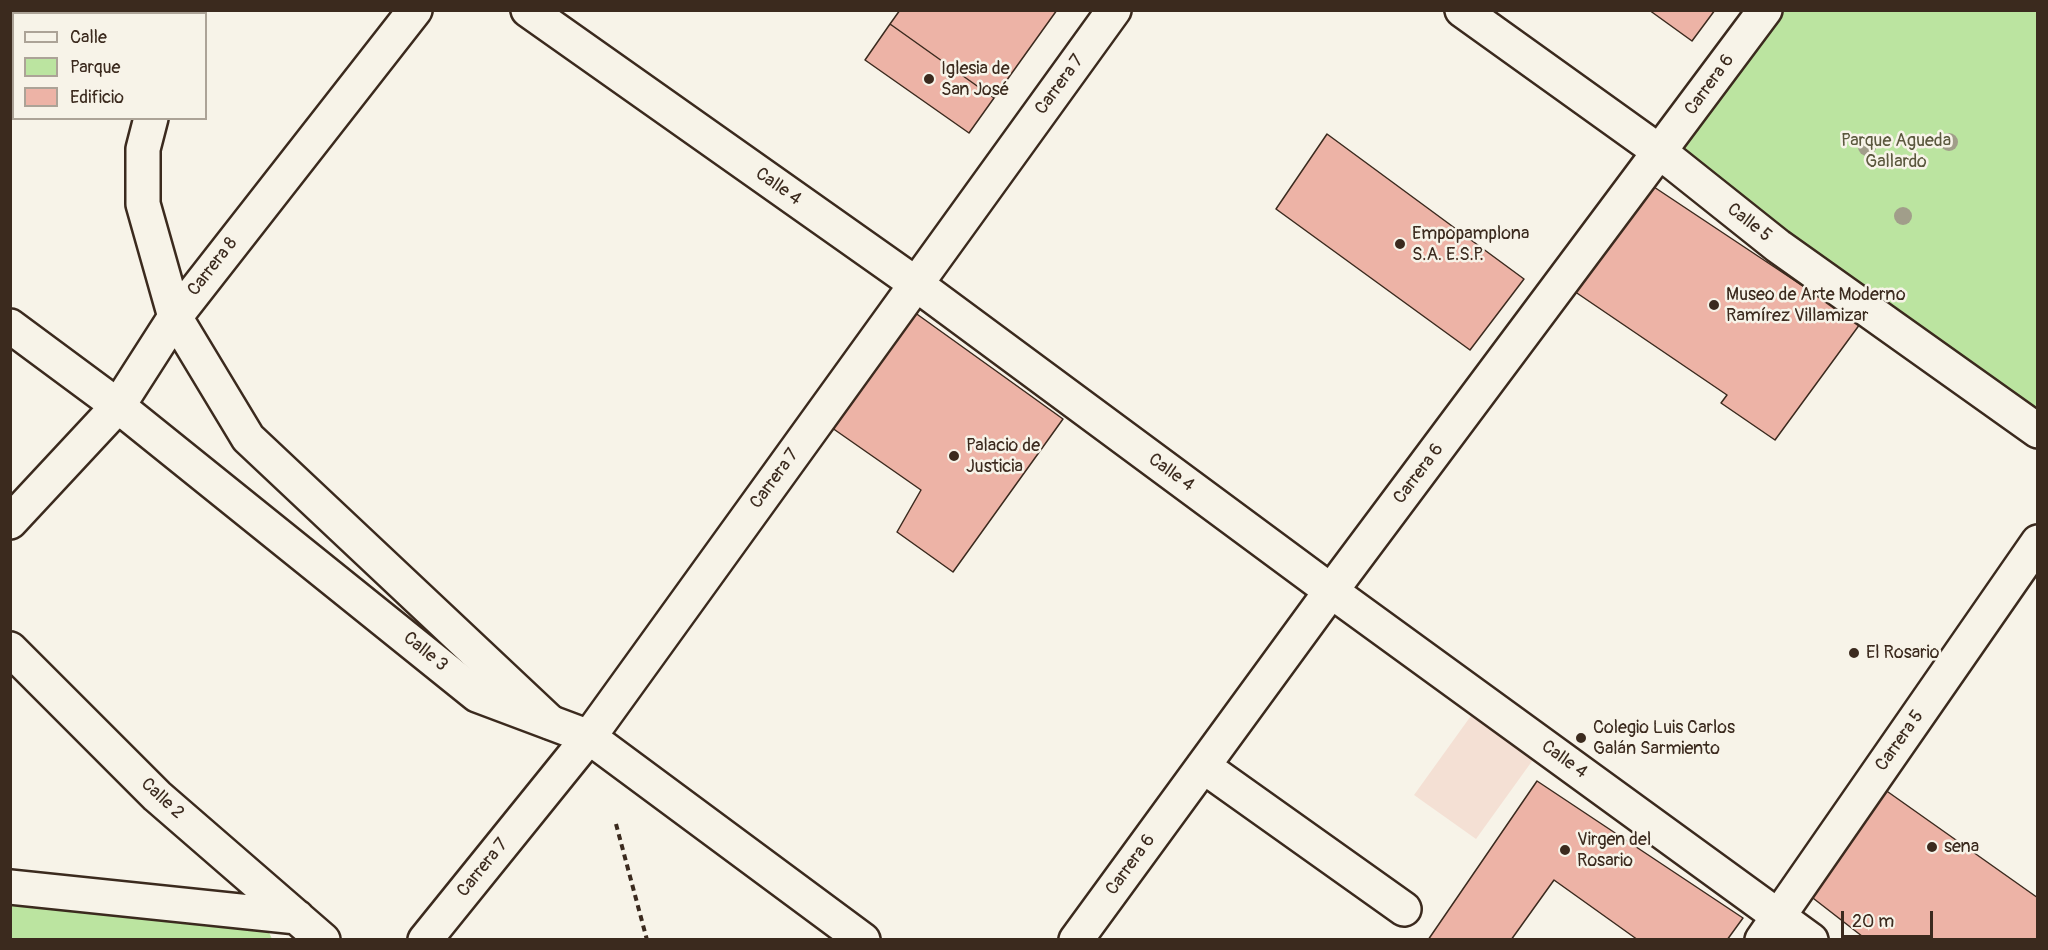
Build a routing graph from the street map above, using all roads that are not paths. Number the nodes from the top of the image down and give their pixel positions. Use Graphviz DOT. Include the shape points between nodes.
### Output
graph roads {
  1 [pos="415,10"];
  2 [pos="528,10"];
  3 [pos="1114,10"];
  4 [pos="1462,10"];
  5 [pos="1765,10"];
  6 [pos="146,121"];
  7 [pos="1660,152"];
  8 [pos="916,284"];
  9 [pos="175,316"];
  10 [pos="10,326"];
  11 [pos="118,406"];
  12 [pos="2037,431"];
  13 [pos="10,522"];
  14 [pos="2037,542"];
  15 [pos="1331,591"];
  16 [pos="10,649"];
  17 [pos="550,722"];
  18 [pos="589,736"];
  19 [pos="1203,766"];
  20 [pos="10,887"];
  21 [pos="1404,909"];
  22 [pos="297,917"];
  23 [pos="1771,928"];
  24 [pos="323,939"];
  25 [pos="425,939"];
  26 [pos="863,939"];
  27 [pos="1076,939"];
  28 [pos="1811,939"];
  1 -- 9 [label="street, Carrera 8"];
  2 -- 8 [label="street, Calle 4"];
  3 -- 8 [label="street, Carrera 7"];
  4 -- 7 [label="street, Calle 5"];
  5 -- 7 [label="street, Carrera 6"];
  6 -- 9 [label="street" via="143,204"];
  7 -- 12 [label="street, Calle 5" via="1778,246"];
  7 -- 15 [label="street, Carrera 6"];
  8 -- 15 [label="street, Calle 4"];
  8 -- 18 [label="street, Carrera 7"];
  9 -- 11 [label="street, Carrera 8"];
  9 -- 17 [label="street" via="248,438"];
  10 -- 11 [label="street, Calle 3"];
  11 -- 13 [label="street, Carrera 8"];
  11 -- 17 [label="street, Calle 3" via="477,694"];
  14 -- 23 [label="street, Carrera 5"];
  15 -- 19 [label="street, Carrera 6"];
  15 -- 23 [label="street, Calle 4"];
  16 -- 22 [label="street, Calle 2" via="157,796"];
  17 -- 18 [label="street, Calle 3"];
  18 -- 25 [label="street, Carrera 7"];
  18 -- 26 [label="street, Calle 3"];
  19 -- 21 [label="street"];
  19 -- 27 [label="street, Carrera 6"];
  20 -- 22 [label="street"];
  22 -- 24 [label="street, Calle 2"];
  23 -- 28 [label="street, Calle 4"];
}
